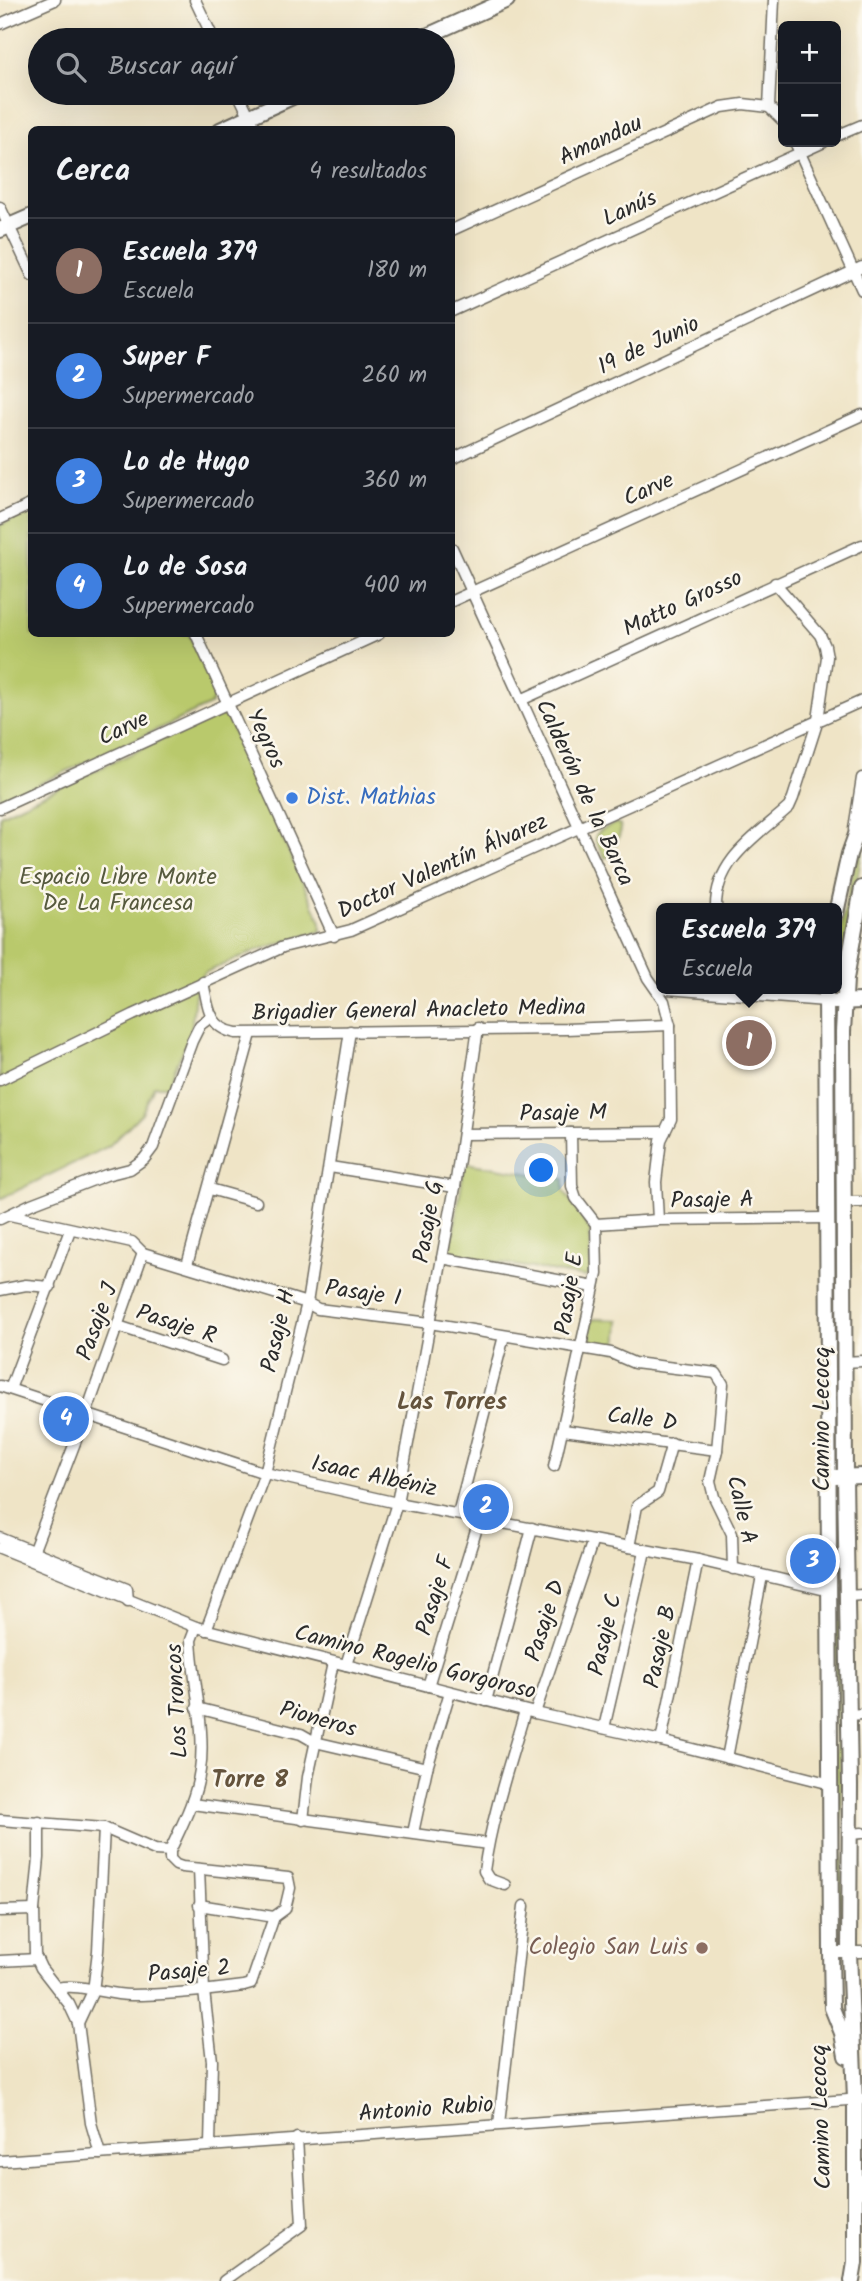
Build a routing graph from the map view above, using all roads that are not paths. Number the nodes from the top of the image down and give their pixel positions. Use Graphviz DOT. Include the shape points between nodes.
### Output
graph roads {
  1 [pos="55,0"];
  2 [pos="195,0"];
  3 [pos="507,0"];
  4 [pos="774,0"];
  5 [pos="0,24"];
  6 [pos="208,28"];
  7 [pos="445,28"];
  8 [pos="244,105"];
  9 [pos="281,105"];
  10 [pos="769,107"];
  11 [pos="778,116"];
  12 [pos="252,123"];
  13 [pos="862,125"];
  14 [pos="841,134"];
  15 [pos="798,147"];
  16 [pos="812,147"];
  17 [pos="800,152"];
  18 [pos="0,207"];
  19 [pos="28,218"];
  20 [pos="4,229"];
  21 [pos="455,229"];
  22 [pos="28,268"];
  23 [pos="858,269"];
  24 [pos="862,290"];
  25 [pos="455,311"];
  26 [pos="862,415"];
  27 [pos="455,458"];
  28 [pos="28,506"];
  29 [pos="0,519"];
  30 [pos="862,545"];
  31 [pos="455,555"];
  32 [pos="775,583"];
  33 [pos="471,592"];
  34 [pos="455,600"];
  35 [pos="197,637"];
  36 [pos="372,637"];
  37 [pos="520,700"];
  38 [pos="862,701"];
  39 [pos="227,703"];
  40 [pos="818,720"];
  41 [pos="862,778"];
  42 [pos="0,807"];
  43 [pos="862,818"];
  44 [pos="579,827"];
  45 [pos="854,837"];
  46 [pos="862,888"];
  47 [pos="717,903"];
  48 [pos="838,903"];
  49 [pos="334,936"];
  50 [pos="203,982"];
  51 [pos="656,984"];
  52 [pos="661,994"];
  53 [pos="792,994"];
  54 [pos="826,995"];
  55 [pos="862,1001"];
  56 [pos="844,1002"];
  57 [pos="212,1016"];
  58 [pos="670,1025"];
  59 [pos="478,1028"];
  60 [pos="350,1031"];
  61 [pos="251,1034"];
  62 [pos="0,1080"];
  63 [pos="665,1132"];
  64 [pos="571,1133"];
  65 [pos="463,1134"];
  66 [pos="330,1167"];
  67 [pos="455,1187"];
  68 [pos="210,1189"];
  69 [pos="256,1202"];
  70 [pos="845,1202"];
  71 [pos="862,1202"];
  72 [pos="5,1217"];
  73 [pos="828,1218"];
  74 [pos="658,1220"];
  75 [pos="596,1224"];
  76 [pos="70,1230"];
  77 [pos="143,1253"];
  78 [pos="442,1258"];
  79 [pos="187,1265"];
  80 [pos="50,1287"];
  81 [pos="594,1287"];
  82 [pos="0,1290"];
  83 [pos="307,1303"];
  84 [pos="430,1323"];
  85 [pos="118,1326"];
  86 [pos="504,1336"];
  87 [pos="580,1349"];
  88 [pos="222,1360"];
  89 [pos="862,1361"];
  90 [pos="845,1362"];
  91 [pos="720,1377"];
  92 [pos="3,1387"];
  93 [pos="86,1414"];
  94 [pos="563,1430"];
  95 [pos="672,1443"];
  96 [pos="717,1450"];
  97 [pos="554,1466"];
  98 [pos="265,1473"];
  99 [pos="862,1476"];
  100 [pos="845,1477"];
  101 [pos="829,1478"];
  102 [pos="397,1503"];
  103 [pos="458,1514"];
  104 [pos="480,1518"];
  105 [pos="532,1528"];
  106 [pos="0,1538"];
  107 [pos="593,1540"];
  108 [pos="628,1547"];
  109 [pos="0,1548"];
  110 [pos="645,1551"];
  111 [pos="32,1556"];
  112 [pos="698,1560"];
  113 [pos="733,1569"];
  114 [pos="762,1576"];
  115 [pos="830,1591"];
  116 [pos="855,1595"];
  117 [pos="201,1629"];
  118 [pos="333,1663"];
  119 [pos="346,1665"];
  120 [pos="428,1686"];
  121 [pos="450,1692"];
  122 [pos="486,1700"];
  123 [pos="197,1708"];
  124 [pos="530,1712"];
  125 [pos="856,1714"];
  126 [pos="604,1728"];
  127 [pos="661,1741"];
  128 [pos="315,1742"];
  129 [pos="727,1758"];
  130 [pos="427,1768"];
  131 [pos="831,1784"];
  132 [pos="192,1804"];
  133 [pos="0,1820"];
  134 [pos="303,1820"];
  135 [pos="39,1822"];
  136 [pos="104,1828"];
  137 [pos="413,1832"];
  138 [pos="856,1833"];
  139 [pos="488,1843"];
  140 [pos="170,1851"];
  141 [pos="199,1869"];
  142 [pos="505,1885"];
  143 [pos="199,1905"];
  144 [pos="524,1906"];
  145 [pos="34,1910"];
  146 [pos="0,1911"];
  147 [pos="274,1917"];
  148 [pos="831,1952"];
  149 [pos="856,1952"];
  150 [pos="37,1959"];
  151 [pos="0,1961"];
  152 [pos="57,1988"];
  153 [pos="93,1991"];
  154 [pos="204,1991"];
  155 [pos="78,2023"];
  156 [pos="855,2099"];
  157 [pos="499,2124"];
  158 [pos="298,2138"];
  159 [pos="210,2145"];
  160 [pos="100,2154"];
  161 [pos="0,2161"];
  162 [pos="858,2263"];
  163 [pos="224,2281"];
  164 [pos="845,2281"];
  165 [pos="852,2281"];
  1 -- 5 [label="street"];
  2 -- 6 [label="street"];
  3 -- 7 [label="street"];
  4 -- 10 [label="street"];
  8 -- 12 [label="street"];
  9 -- 12 [label="street"];
  10 -- 11 [label="street"];
  10 -- 21 [label="street, Amandau" via="722,107"];
  13 -- 14 [label="street"];
  15 -- 17 [label="street"];
  16 -- 17 [label="street, Lanús"];
  17 -- 23 [label="street"];
  17 -- 25 [label="street, Lanús"];
  18 -- 20 [label="street"];
  19 -- 20 [label="street"];
  20 -- 22 [label="street"];
  23 -- 24 [label="street"];
  23 -- 27 [label="street, 19 de Junio"];
  26 -- 33 [label="street, Carve"];
  28 -- 29 [label="street"];
  30 -- 32 [label="street, Matto Grosso"];
  31 -- 33 [label="street, Calderón de la Barca"];
  32 -- 37 [label="street, Matto Grosso"];
  32 -- 40 [label="street" via="825,646"];
  33 -- 34 [label="street, Carve"];
  33 -- 37 [label="street, Calderón de la Barca"];
  35 -- 39 [label="street, Yegros"];
  36 -- 39 [label="street, Carve"];
  37 -- 44 [label="street, Calderón de la Barca"];
  38 -- 40 [label="street, Doctor Valentín Álvarez"];
  39 -- 42 [label="street, Carve"];
  39 -- 49 [label="street, Yegros"];
  40 -- 44 [label="street, Doctor Valentín Álvarez"];
  40 -- 47 [label="street" via="789,807 727,865"];
  41 -- 45 [label="street"];
  43 -- 45 [label="street"];
  44 -- 49 [label="street, Doctor Valentín Álvarez"];
  44 -- 51 [label="street, Calderón de la Barca"];
  45 -- 48 [label="street"];
  46 -- 56 [label="street, Camino Lecocq"];
  49 -- 50 [label="street, Doctor Valentín Álvarez" via="283,947"];
  50 -- 57 [label="street"];
  50 -- 62 [label="street, Doctor Valentín Álvarez"];
  52 -- 58 [label="street, Calderón de la Barca"];
  53 -- 54 [label="street"];
  54 -- 56 [label="street"];
  54 -- 73 [label="street, Camino Lecocq"];
  55 -- 56 [label="street"];
  56 -- 70 [label="street, Camino Lecocq"];
  57 -- 61 [label="street, Brigadier General Anacleto Medina" via="223,1030"];
  57 -- 72 [label="street" via="200,1025 192,1041 153,1147 144,1158 130,1169"];
  58 -- 59 [label="street, Brigadier General Anacleto Medina"];
  58 -- 63 [label="street, Calderón de la Barca" via="671,1119"];
  59 -- 60 [label="street, Brigadier General Anacleto Medina"];
  59 -- 65 [label="street, Pasaje G"];
  60 -- 61 [label="street, Brigadier General Anacleto Medina"];
  60 -- 66 [label="street, Pasaje H"];
  61 -- 68 [label="street"];
  63 -- 64 [label="street, Pasaje M"];
  63 -- 74 [label="street, Calderón de la Barca" via="656,1182"];
  64 -- 65 [label="street, Pasaje M"];
  64 -- 75 [label="street, Pasaje E" via="574,1194"];
  65 -- 67 [label="street, Pasaje G"];
  66 -- 67 [label="street"];
  66 -- 83 [label="street, Pasaje H"];
  67 -- 78 [label="street, Pasaje G"];
  68 -- 69 [label="street"];
  68 -- 79 [label="street"];
  70 -- 71 [label="street"];
  70 -- 90 [label="street, Camino Lecocq"];
  72 -- 76 [label="street, Pasaje I" via="32,1218"];
  73 -- 74 [label="street, Pasaje A"];
  73 -- 101 [label="street, Camino Lecocq"];
  74 -- 75 [label="street, Pasaje A"];
  75 -- 81 [label="street, Pasaje E"];
  76 -- 77 [label="street, Pasaje I" via="132,1242"];
  76 -- 80 [label="street"];
  77 -- 79 [label="street, Pasaje I"];
  77 -- 85 [label="street, Pasaje J"];
  78 -- 81 [label="street"];
  78 -- 84 [label="street, Pasaje G"];
  79 -- 83 [label="street, Pasaje I"];
  80 -- 82 [label="street"];
  80 -- 92 [label="street"];
  81 -- 87 [label="street, Pasaje E"];
  83 -- 84 [label="street, Pasaje I" via="318,1309"];
  83 -- 98 [label="street, Pasaje H"];
  84 -- 86 [label="street, Pasaje I"];
  84 -- 102 [label="street, Pasaje G"];
  85 -- 88 [label="street, Pasaje R"];
  85 -- 93 [label="street, Pasaje J"];
  86 -- 87 [label="street, Pasaje I"];
  86 -- 103 [label="street"];
  87 -- 91 [label="street, Pasaje I"];
  87 -- 94 [label="street, Pasaje E"];
  89 -- 90 [label="street"];
  90 -- 100 [label="street, Camino Lecocq"];
  91 -- 96 [label="street, Calle A"];
  92 -- 93 [label="street, Isaac Albéniz"];
  93 -- 98 [label="street, Isaac Albéniz"];
  93 -- 111 [label="street, Pasaje J"];
  94 -- 95 [label="street, Calle D"];
  94 -- 97 [label="street, Pasaje E"];
  95 -- 96 [label="street, Calle D"];
  95 -- 108 [label="street" via="658,1492 637,1506"];
  96 -- 113 [label="street, Calle A" via="710,1481 732,1534"];
  98 -- 102 [label="street, Isaac Albéniz"];
  98 -- 117 [label="street, Pasaje H"];
  99 -- 100 [label="street"];
  100 -- 101 [label="street"];
  100 -- 116 [label="street, Camino Lecocq"];
  101 -- 115 [label="street, Camino Lecocq"];
  102 -- 103 [label="street, Isaac Albéniz"];
  102 -- 119 [label="street, Pasaje G"];
  103 -- 104 [label="street, Isaac Albéniz"];
  104 -- 105 [label="street, Isaac Albéniz"];
  104 -- 120 [label="street, Pasaje F"];
  105 -- 107 [label="street, Isaac Albéniz"];
  105 -- 122 [label="street"];
  106 -- 111 [label="street"];
  107 -- 108 [label="street, Isaac Albéniz"];
  107 -- 124 [label="street, Pasaje D"];
  108 -- 110 [label="street, Isaac Albéniz"];
  109 -- 111 [label="street, Camino Rogelio Gorgoroso"];
  110 -- 112 [label="street, Isaac Albéniz"];
  110 -- 126 [label="street, Pasaje C"];
  111 -- 117 [label="street, Camino Rogelio Gorgoroso"];
  112 -- 113 [label="street, Isaac Albéniz"];
  112 -- 127 [label="street, Pasaje B"];
  113 -- 114 [label="street, Isaac Albéniz"];
  114 -- 115 [label="street, Isaac Albéniz"];
  114 -- 129 [label="street"];
  115 -- 131 [label="street, Camino Lecocq"];
  116 -- 125 [label="street, Camino Lecocq"];
  117 -- 118 [label="street, Camino Rogelio Gorgoroso"];
  117 -- 123 [label="street, Los Troncos" via="191,1640"];
  118 -- 119 [label="street, Camino Rogelio Gorgoroso"];
  118 -- 128 [label="street"];
  119 -- 120 [label="street, Camino Rogelio Gorgoroso"];
  120 -- 121 [label="street, Camino Rogelio Gorgoroso"];
  121 -- 122 [label="street, Camino Rogelio Gorgoroso"];
  121 -- 130 [label="street"];
  122 -- 124 [label="street, Camino Rogelio Gorgoroso"];
  123 -- 128 [label="street, Pioneros" via="302,1734"];
  123 -- 132 [label="street, Los Troncos" via="201,1760"];
  124 -- 126 [label="street, Camino Rogelio Gorgoroso"];
  124 -- 139 [label="street, Pasaje D"];
  125 -- 138 [label="street, Camino Lecocq"];
  126 -- 127 [label="street, Camino Rogelio Gorgoroso"];
  127 -- 129 [label="street, Camino Rogelio Gorgoroso"];
  128 -- 130 [label="street, Pioneros"];
  128 -- 134 [label="street"];
  129 -- 131 [label="street, Camino Rogelio Gorgoroso"];
  130 -- 137 [label="street"];
  131 -- 148 [label="street, Camino Lecocq"];
  132 -- 134 [label="street"];
  132 -- 140 [label="street, Los Troncos"];
  133 -- 135 [label="street"];
  134 -- 137 [label="street"];
  135 -- 136 [label="street"];
  135 -- 145 [label="street"];
  136 -- 140 [label="street" via="155,1850"];
  136 -- 153 [label="street"];
  137 -- 139 [label="street"];
  138 -- 149 [label="street, Camino Lecocq"];
  139 -- 142 [label="street, Pasaje D" via="486,1876"];
  140 -- 141 [label="street" via="176,1865"];
  141 -- 143 [label="street"];
  141 -- 147 [label="street, Pasaje 2" via="288,1878 285,1909"];
  143 -- 147 [label="street"];
  143 -- 154 [label="street"];
  144 -- 157 [label="street"];
  145 -- 146 [label="street"];
  145 -- 150 [label="street"];
  147 -- 154 [label="street, Pasaje 2" via="251,1984"];
  148 -- 149 [label="street"];
  148 -- 156 [label="street, Camino Lecocq" via="832,2008"];
  149 -- 156 [label="street, Camino Lecocq"];
  150 -- 151 [label="street"];
  150 -- 152 [label="street"];
  152 -- 153 [label="street, Pasaje 2"];
  152 -- 155 [label="street"];
  153 -- 154 [label="street, Pasaje 2" via="130,1996"];
  153 -- 155 [label="street"];
  154 -- 159 [label="street" via="212,2081"];
  155 -- 160 [label="street" via="91,2123"];
  156 -- 157 [label="street, Antonio Rubio"];
  156 -- 162 [label="street, Camino Lecocq"];
  156 -- 164 [label="street, Camino Lecocq"];
  157 -- 158 [label="street, Antonio Rubio"];
  158 -- 159 [label="street, Antonio Rubio"];
  158 -- 163 [label="street" via="302,2225"];
  159 -- 160 [label="street, Antonio Rubio"];
  160 -- 161 [label="street, Antonio Rubio"];
  162 -- 165 [label="street, Camino Lecocq"];
}
